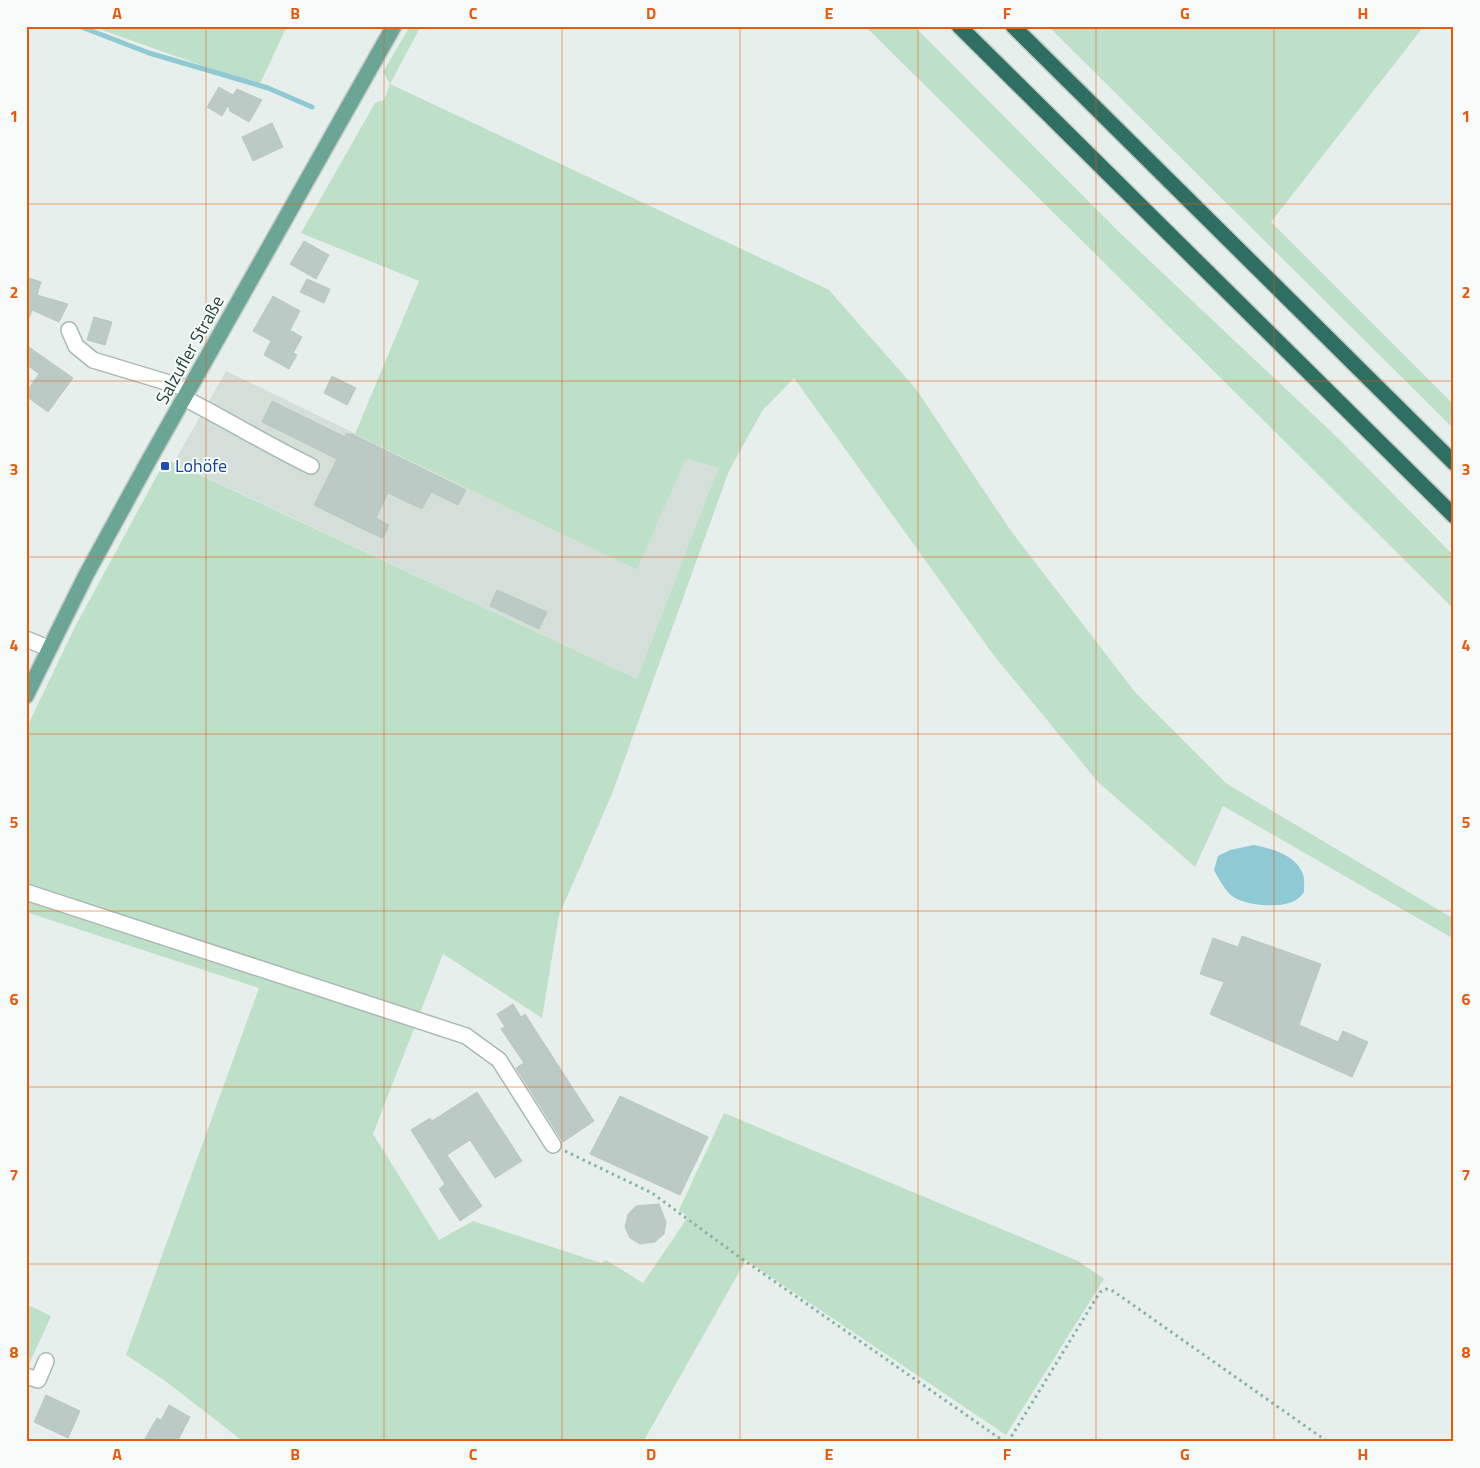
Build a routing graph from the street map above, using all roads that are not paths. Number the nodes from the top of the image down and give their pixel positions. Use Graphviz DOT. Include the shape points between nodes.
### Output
graph roads {
  1 [pos="394,26"];
  2 [pos="959,26"];
  3 [pos="1013,26"];
  4 [pos="68,330"];
  5 [pos="187,394"];
  6 [pos="1454,463"];
  7 [pos="311,466"];
  8 [pos="1454,516"];
  9 [pos="26,639"];
  10 [pos="48,648"];
  11 [pos="26,696"];
  12 [pos="26,892"];
  13 [pos="553,1145"];
  14 [pos="46,1361"];
  15 [pos="26,1376"];
  1 -- 5 [label="main road, Salzufler Straße"];
  2 -- 8 [label="highway"];
  3 -- 6 [label="highway"];
  4 -- 5 [label="lane" via="76,346 94,360"];
  5 -- 7 [label="lane" via="257,440"];
  5 -- 10 [label="main road, Salzufler Straße"];
  9 -- 10 [label="lane"];
  10 -- 11 [label="main road, Salzufler Straße"];
  12 -- 13 [label="lane" via="466,1036 499,1060"];
  14 -- 15 [label="lane" via="38,1380"];
}
